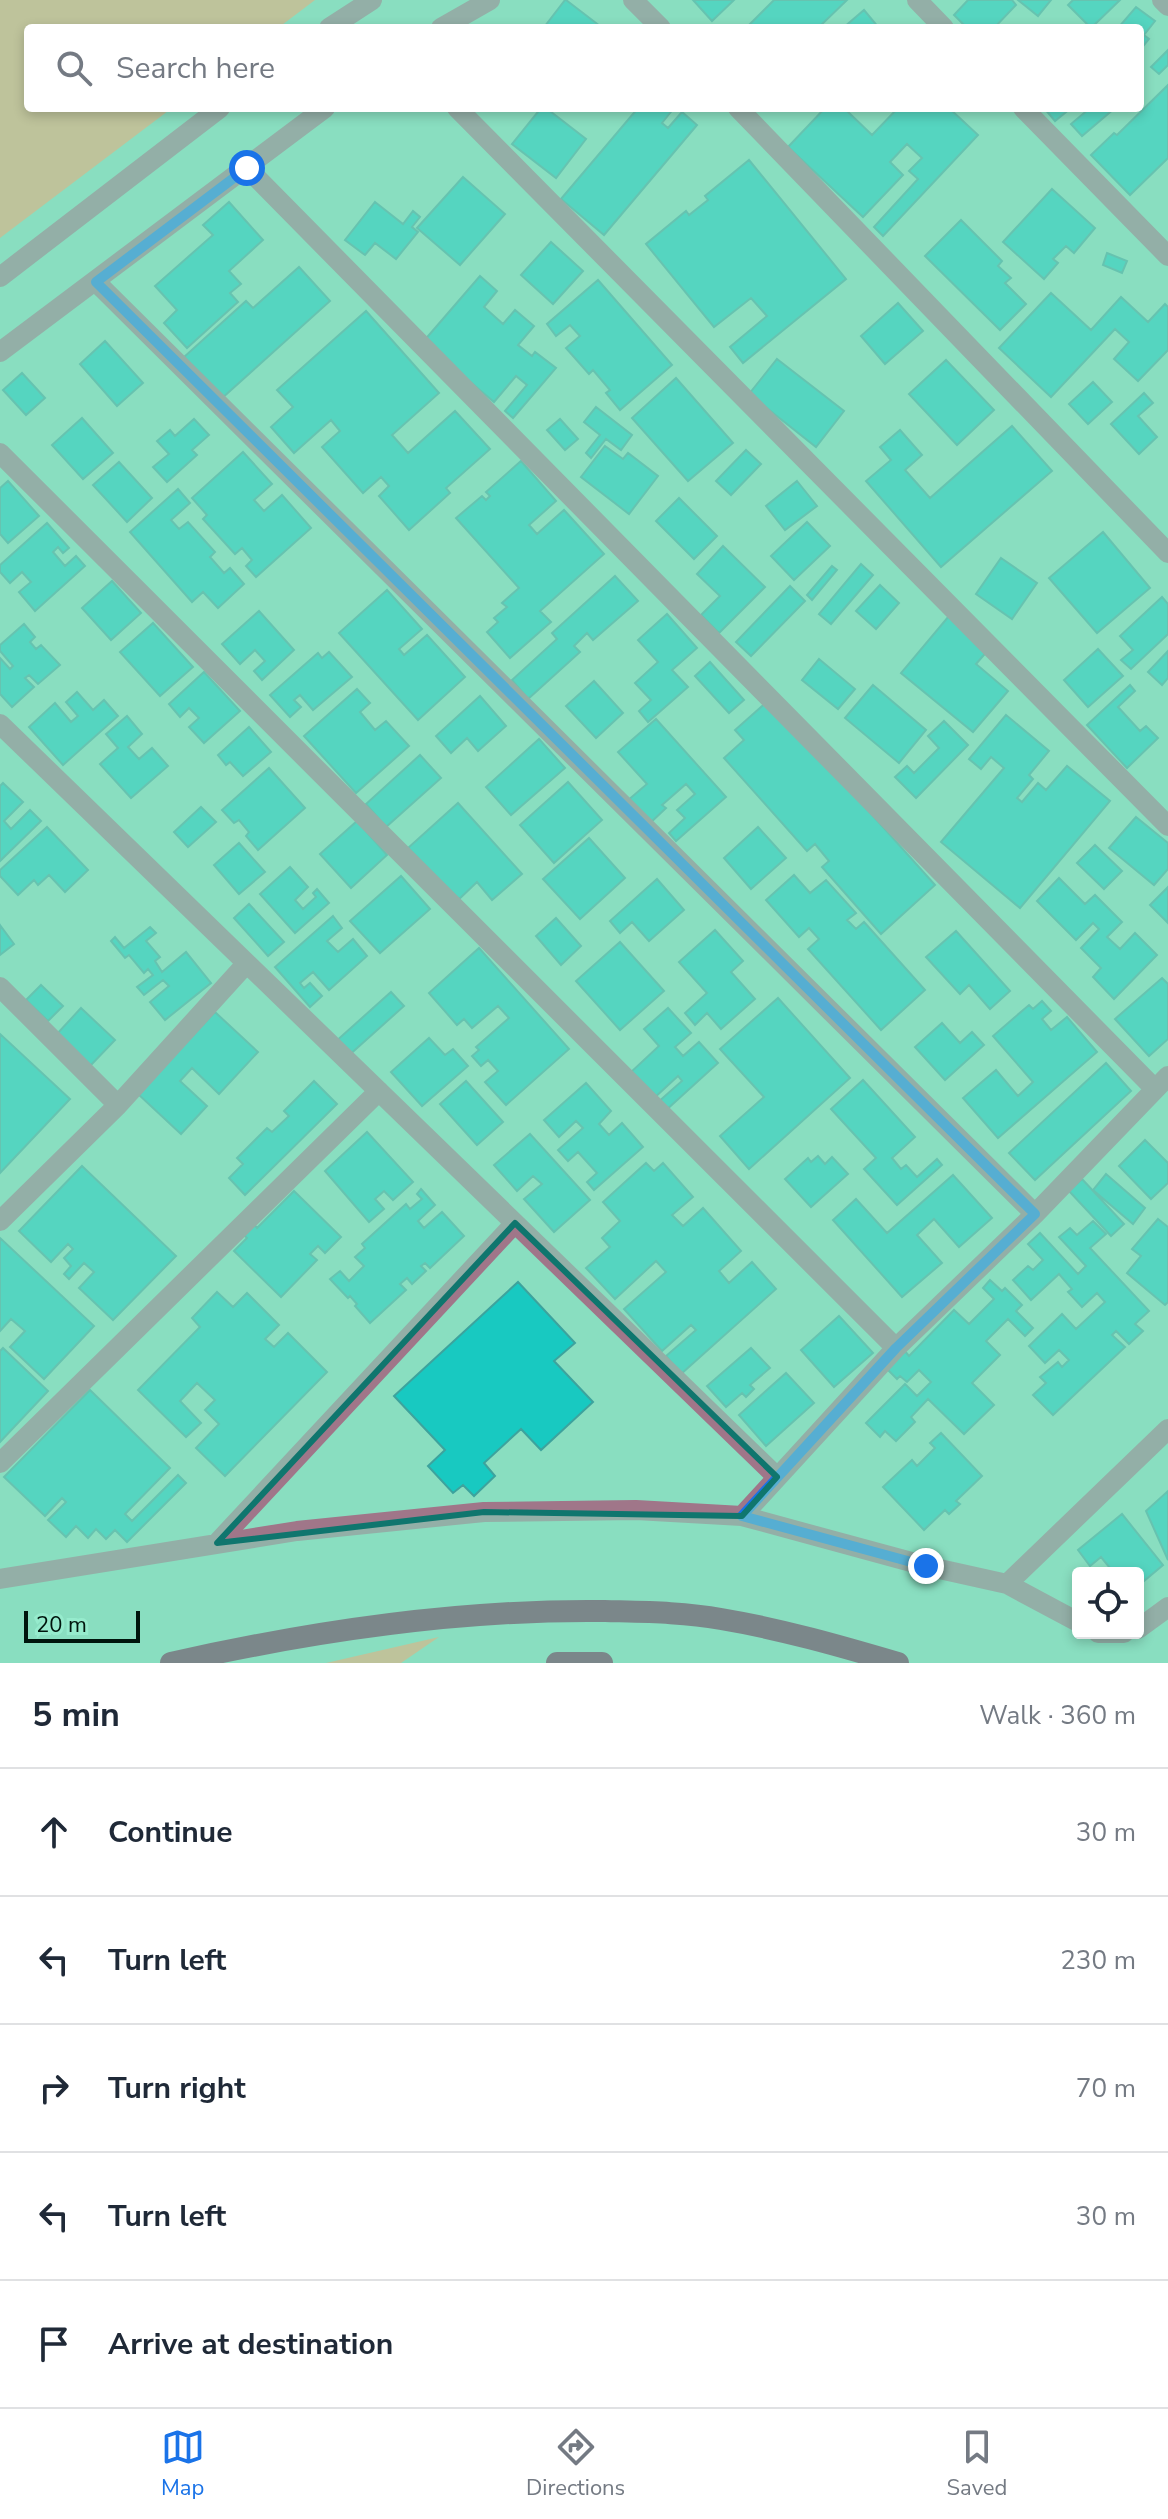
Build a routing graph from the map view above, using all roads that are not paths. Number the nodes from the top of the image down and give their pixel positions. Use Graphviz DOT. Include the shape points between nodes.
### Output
graph roads {
  1 [pos="372,0"];
  2 [pos="490,0"];
  3 [pos="633,0"];
  4 [pos="917,0"];
  5 [pos="1162,0"];
  6 [pos="1168,6"];
  7 [pos="335,24"];
  8 [pos="448,24"];
  9 [pos="657,24"];
  10 [pos="940,24"];
  11 [pos="215,112"];
  12 [pos="320,112"];
  13 [pos="461,112"];
  14 [pos="742,112"];
  15 [pos="1027,112"];
  16 [pos="247,168"];
  17 [pos="1168,256"];
  18 [pos="0,277"];
  19 [pos="96,282"];
  20 [pos="0,352"];
  21 [pos="0,453"];
  22 [pos="1168,553"];
  23 [pos="0,724"];
  24 [pos="1168,826"];
  25 [pos="246,964"];
  26 [pos="0,987"];
  27 [pos="1161,1082"];
  28 [pos="379,1091"];
  29 [pos="118,1105"];
  30 [pos="1035,1214"];
  31 [pos="0,1221"];
  32 [pos="515,1223"];
  33 [pos="896,1348"];
  34 [pos="1168,1429"];
  35 [pos="0,1463"];
  36 [pos="777,1477"];
  37 [pos="742,1516"];
  38 [pos="217,1543"];
  39 [pos="0,1579"];
  40 [pos="1007,1584"];
  41 [pos="1168,1607"];
  42 [pos="1072,1619"];
  43 [pos="1144,1625"];
  44 [pos="171,1663"];
  45 [pos="557,1663"];
  46 [pos="602,1663"];
  47 [pos="898,1663"];
  1 -- 7 [label="street"];
  2 -- 8 [label="street"];
  3 -- 9 [label="street"];
  4 -- 10 [label="street"];
  5 -- 6 [label="street"];
  11 -- 18 [label="street"];
  12 -- 16 [label="street"];
  13 -- 24 [label="street"];
  14 -- 22 [label="street"];
  15 -- 17 [label="street"];
  16 -- 19 [label="street"];
  16 -- 27 [label="street"];
  19 -- 20 [label="street"];
  19 -- 30 [label="street"];
  21 -- 33 [label="street"];
  23 -- 25 [label="street"];
  25 -- 28 [label="street"];
  25 -- 29 [label="street"];
  26 -- 29 [label="street"];
  27 -- 30 [label="street"];
  28 -- 32 [label="street"];
  28 -- 35 [label="street"];
  29 -- 31 [label="street"];
  30 -- 33 [label="street"];
  32 -- 36 [label="street"];
  32 -- 38 [label="street"];
  33 -- 36 [label="street"];
  34 -- 40 [label="street"];
  36 -- 37 [label="street"];
  37 -- 38 [label="street" via="636,1510 484,1512"];
  37 -- 40 [label="street"];
  38 -- 39 [label="street"];
  40 -- 42 [label="street"];
  41 -- 43 [label="street"];
  44 -- 47 [label="highway" via="339,1631 505,1612 570,1611 718,1618"];
  45 -- 46 [label="highway"];
}
